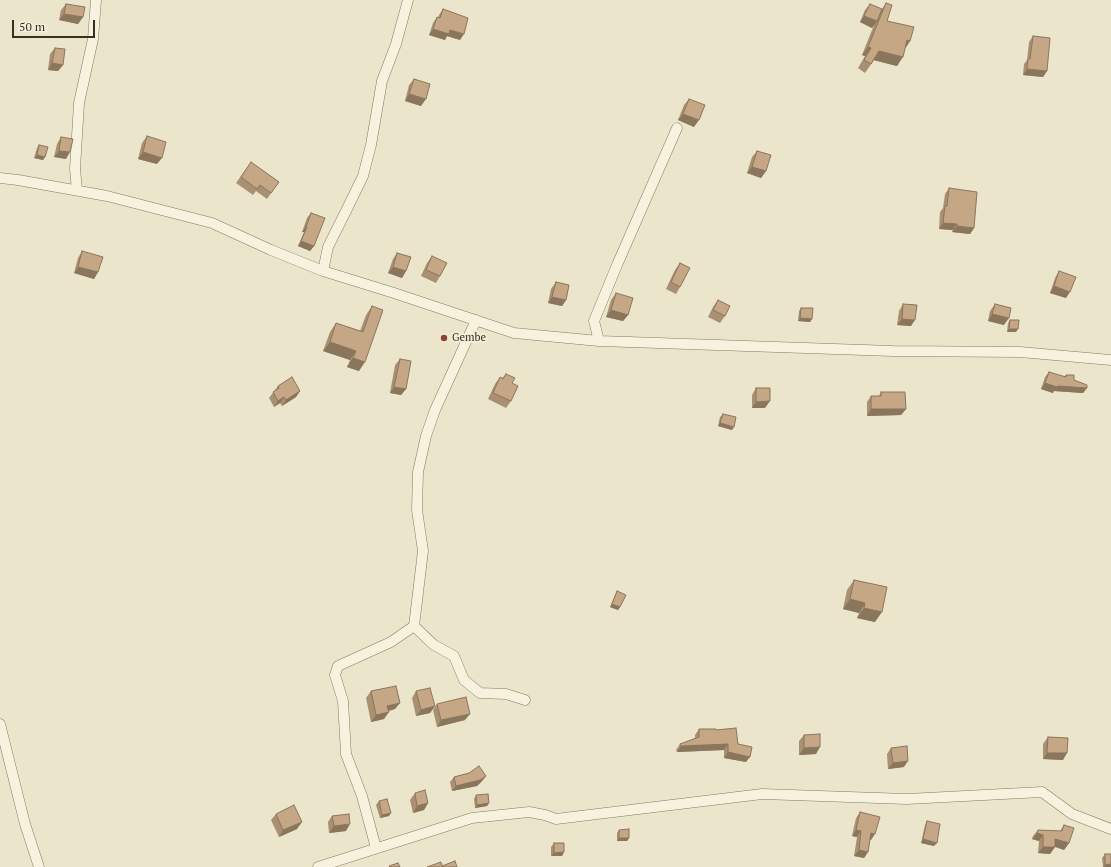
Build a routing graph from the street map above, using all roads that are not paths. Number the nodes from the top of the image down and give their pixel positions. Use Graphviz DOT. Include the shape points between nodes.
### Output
graph roads {
  1 [pos="96,0"];
  2 [pos="408,0"];
  3 [pos="677,128"];
  4 [pos="0,178"];
  5 [pos="77,190"];
  6 [pos="323,271"];
  7 [pos="476,320"];
  8 [pos="599,341"];
  9 [pos="1111,360"];
  10 [pos="414,626"];
  11 [pos="525,700"];
  12 [pos="0,724"];
  13 [pos="1111,829"];
  14 [pos="376,848"];
  15 [pos="40,867"];
  16 [pos="318,867"];
  1 -- 5 [label="street" via="94,39 79,102 75,169"];
  2 -- 6 [label="street" via="396,44 382,80 363,176 328,247"];
  3 -- 8 [label="street" via="594,321"];
  4 -- 5 [label="street"];
  5 -- 6 [label="street" via="212,223"];
  6 -- 7 [label="street"];
  7 -- 8 [label="street" via="514,333"];
  7 -- 10 [label="street" via="435,410 418,472 417,510 423,551"];
  8 -- 9 [label="street" via="893,351 1020,352"];
  10 -- 11 [label="street" via="434,645 454,656 464,680 480,693 506,694"];
  10 -- 14 [label="street" via="391,642 338,666 335,675 343,701 346,754 362,796"];
  12 -- 15 [label="street" via="25,824"];
  13 -- 14 [label="street" via="1072,814 1042,792 907,799 762,794 556,819 529,812 472,818"];
  14 -- 16 [label="street"];
}
